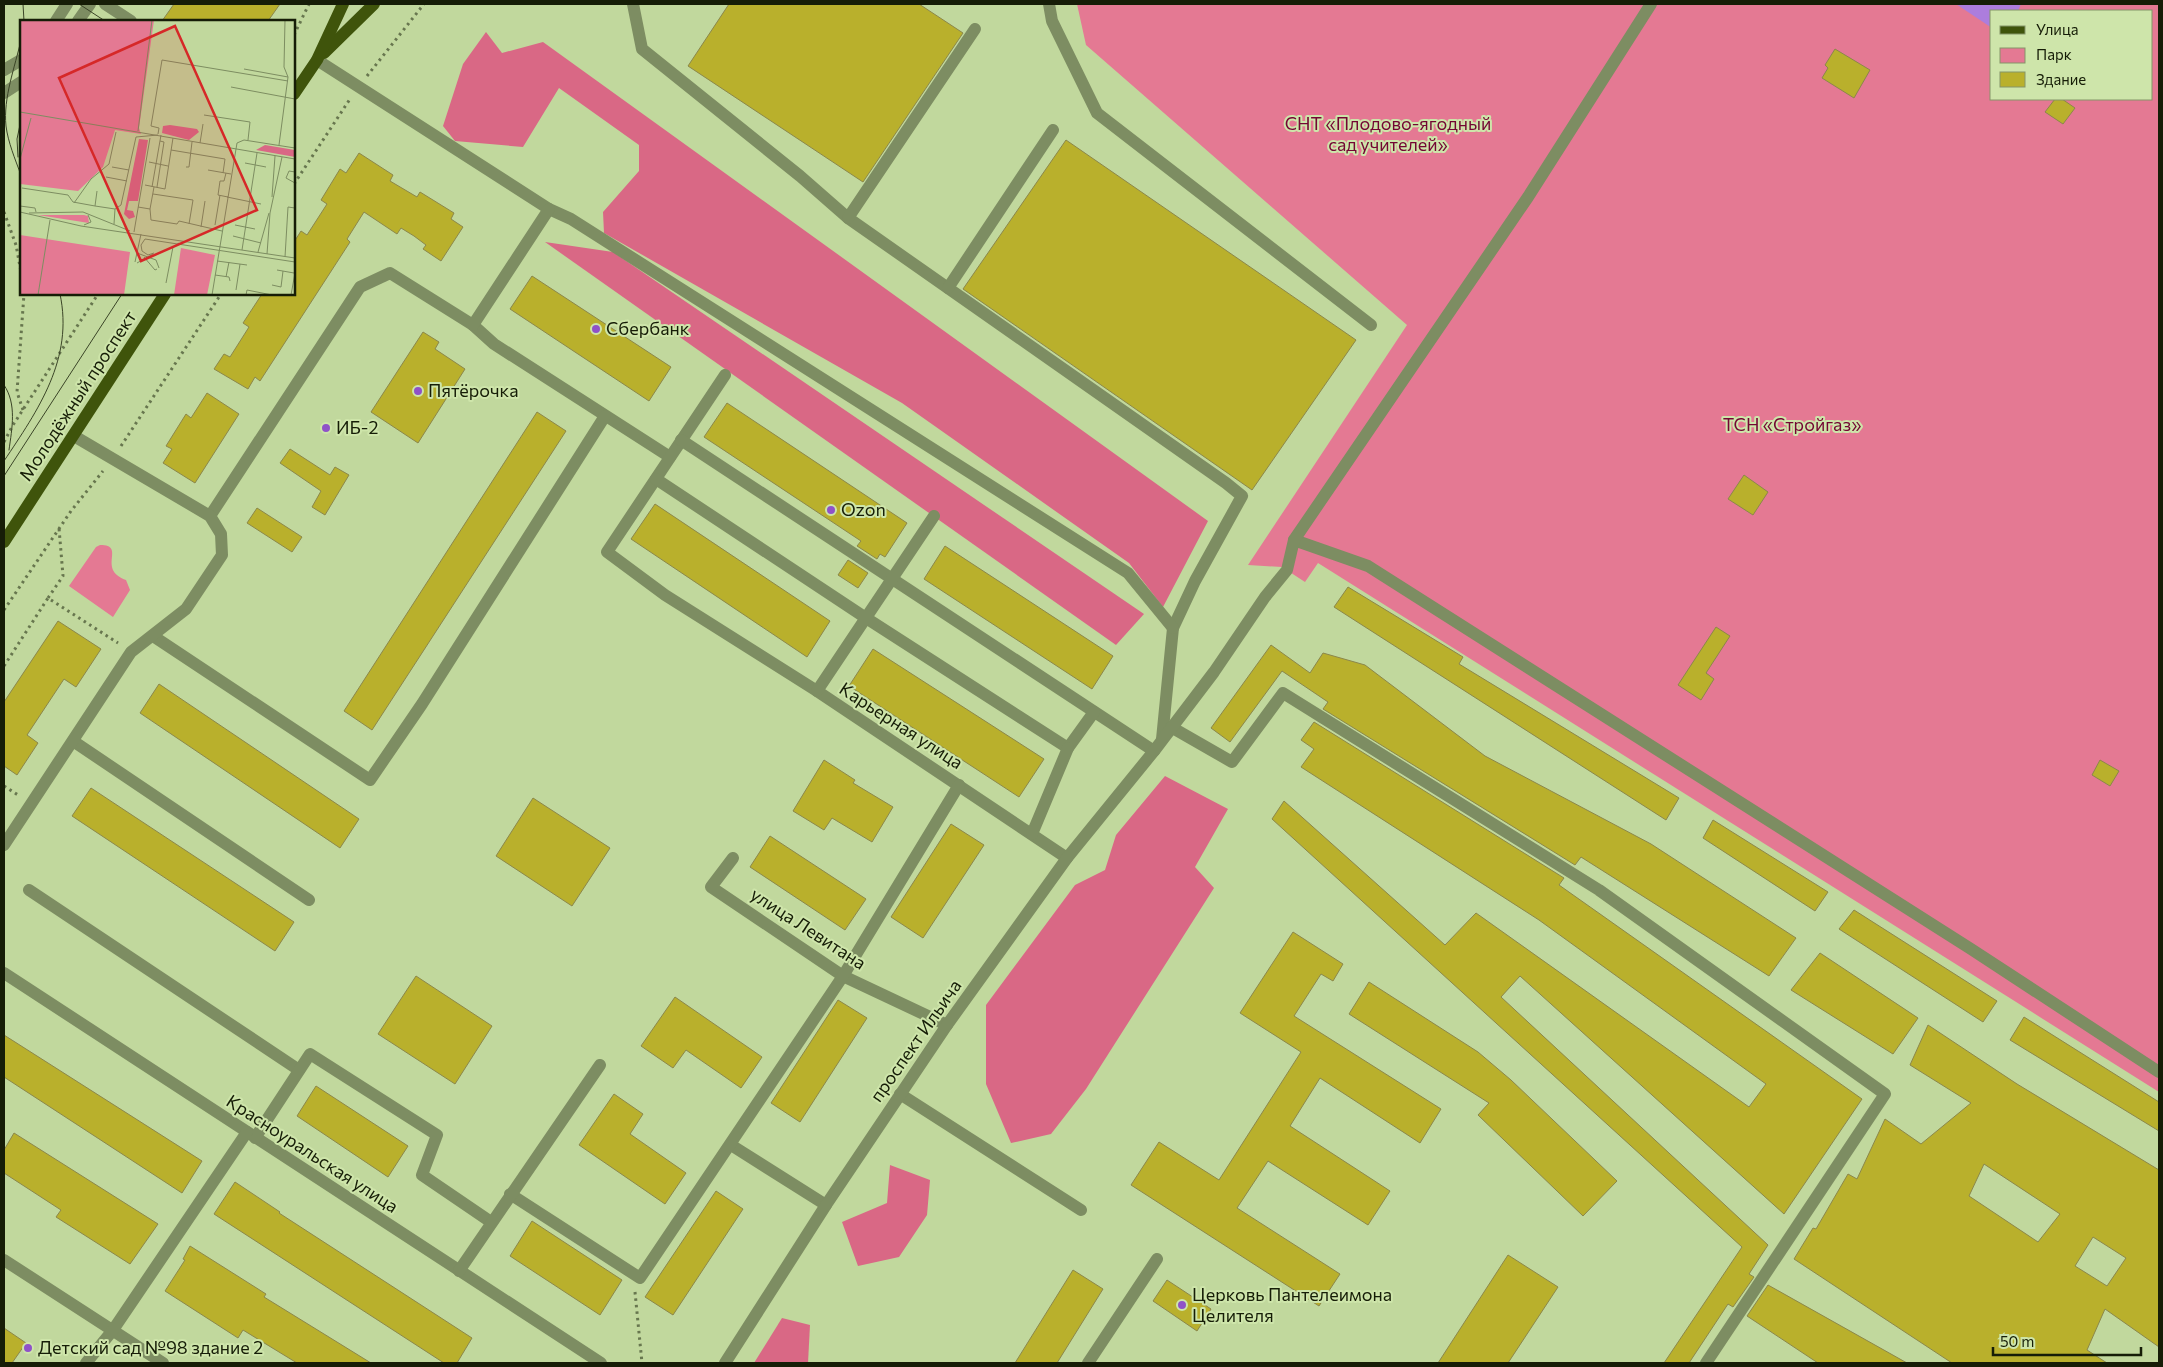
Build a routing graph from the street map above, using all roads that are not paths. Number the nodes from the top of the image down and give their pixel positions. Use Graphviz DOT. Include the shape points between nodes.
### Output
graph roads {
  1 [pos="67,4"];
  2 [pos="90,4"];
  3 [pos="105,4"];
  4 [pos="343,4"];
  5 [pos="374,4"];
  6 [pos="633,4"];
  7 [pos="1049,4"];
  8 [pos="1651,4"];
  9 [pos="57,20"];
  10 [pos="79,20"];
  11 [pos="129,20"];
  12 [pos="975,29"];
  13 [pos="317,60"];
  14 [pos="20,61"];
  15 [pos="4,70"];
  16 [pos="20,83"];
  17 [pos="4,93"];
  18 [pos="295,93"];
  19 [pos="1053,130"];
  20 [pos="549,209"];
  21 [pos="848,218"];
  22 [pos="948,288"];
  23 [pos="164,295"];
  24 [pos="473,326"];
  25 [pos="1371,326"];
  26 [pos="725,375"];
  27 [pos="605,416"];
  28 [pos="74,436"];
  29 [pos="681,440"];
  30 [pos="670,457"];
  31 [pos="656,479"];
  32 [pos="210,516"];
  33 [pos="934,516"];
  34 [pos="1294,540"];
  35 [pos="4,542"];
  36 [pos="892,580"];
  37 [pos="866,618"];
  38 [pos="1173,628"];
  39 [pos="153,636"];
  40 [pos="817,691"];
  41 [pos="1094,712"];
  42 [pos="1171,727"];
  43 [pos="72,741"];
  44 [pos="1158,746"];
  45 [pos="1068,748"];
  46 [pos="959,785"];
  47 [pos="1032,834"];
  48 [pos="4,845"];
  49 [pos="733,858"];
  50 [pos="1067,858"];
  51 [pos="29,890"];
  52 [pos="309,900"];
  53 [pos="4,973"];
  54 [pos="843,976"];
  55 [pos="947,1025"];
  56 [pos="600,1065"];
  57 [pos="299,1070"];
  58 [pos="2159,1072"];
  59 [pos="900,1094"];
  60 [pos="251,1135"];
  61 [pos="731,1145"];
  62 [pos="510,1194"];
  63 [pos="826,1205"];
  64 [pos="1082,1210"];
  65 [pos="491,1222"];
  66 [pos="1157,1259"];
  67 [pos="4,1260"];
  68 [pos="459,1270"];
  69 [pos="113,1330"];
  70 [pos="86,1363"];
  71 [pos="163,1363"];
  72 [pos="601,1363"];
  73 [pos="725,1363"];
  74 [pos="1088,1363"];
  75 [pos="1706,1363"];
  1 -- 9 [label="street"];
  2 -- 10 [label="street"];
  3 -- 11 [label="street"];
  4 -- 13 [label="main road"];
  5 -- 13 [label="main road"];
  6 -- 21 [label="street" via="642,49"];
  7 -- 25 [label="street" via="1052,21 1097,113"];
  8 -- 34 [label="street" via="1528,197"];
  12 -- 21 [label="street"];
  13 -- 18 [label="main road"];
  13 -- 20 [label="street"];
  14 -- 15 [label="street"];
  16 -- 17 [label="street"];
  19 -- 22 [label="street"];
  20 -- 24 [label="street"];
  20 -- 38 [label="street" via="580,224 1128,573"];
  21 -- 22 [label="street"];
  22 -- 38 [label="street" via="1242,496"];
  23 -- 28 [label="main road, Молодёжный проспект"];
  24 -- 27 [label="street" via="494,344"];
  24 -- 32 [label="street" via="390,273 360,287"];
  26 -- 29 [label="street"];
  27 -- 30 [label="street"];
  27 -- 39 [label="street" via="370,780"];
  28 -- 32 [label="street"];
  28 -- 35 [label="main road, Молодёжный проспект"];
  29 -- 30 [label="street"];
  29 -- 36 [label="street"];
  30 -- 31 [label="street"];
  31 -- 37 [label="street"];
  31 -- 40 [label="street" via="607,552 665,595"];
  32 -- 39 [label="street" via="221,534 222,555 186,609"];
  33 -- 36 [label="street, Карьерная улица"];
  34 -- 42 [label="street, проспект Ильича" via="1287,570"];
  34 -- 58 [label="street" via="1368,566"];
  36 -- 37 [label="street, Карьерная улица"];
  36 -- 41 [label="street"];
  37 -- 40 [label="street, Карьерная улица"];
  37 -- 45 [label="street"];
  38 -- 44 [label="street"];
  39 -- 43 [label="street" via="131,652"];
  40 -- 46 [label="street, Карьерная улица"];
  41 -- 44 [label="street"];
  41 -- 45 [label="street"];
  42 -- 44 [label="street, проспект Ильича"];
  42 -- 75 [label="street" via="1232,762 1283,693 1599,890 1885,1094"];
  43 -- 48 [label="street"];
  43 -- 52 [label="street"];
  44 -- 50 [label="street, проспект Ильича"];
  45 -- 47 [label="street"];
  46 -- 47 [label="street, Карьерная улица"];
  46 -- 54 [label="street"];
  47 -- 50 [label="street, Карьерная улица"];
  49 -- 54 [label="street, улица Левитана" via="711,886"];
  50 -- 55 [label="street, проспект Ильича"];
  51 -- 57 [label="street"];
  53 -- 60 [label="street, Красноуральская улица"];
  54 -- 55 [label="street, улица Левитана"];
  54 -- 61 [label="street"];
  55 -- 59 [label="street, проспект Ильича"];
  56 -- 62 [label="street"];
  57 -- 60 [label="street"];
  57 -- 65 [label="street" via="310,1054 437,1135 422,1174"];
  59 -- 63 [label="street, проспект Ильича"];
  59 -- 64 [label="street"];
  60 -- 68 [label="street, Красноуральская улица"];
  60 -- 69 [label="street"];
  61 -- 62 [label="street" via="640,1278"];
  61 -- 63 [label="street"];
  62 -- 65 [label="street"];
  63 -- 73 [label="street, проспект Ильича"];
  65 -- 68 [label="street"];
  66 -- 74 [label="street"];
  67 -- 69 [label="street"];
  68 -- 72 [label="street, Красноуральская улица"];
  69 -- 70 [label="street"];
  69 -- 71 [label="street"];
}
